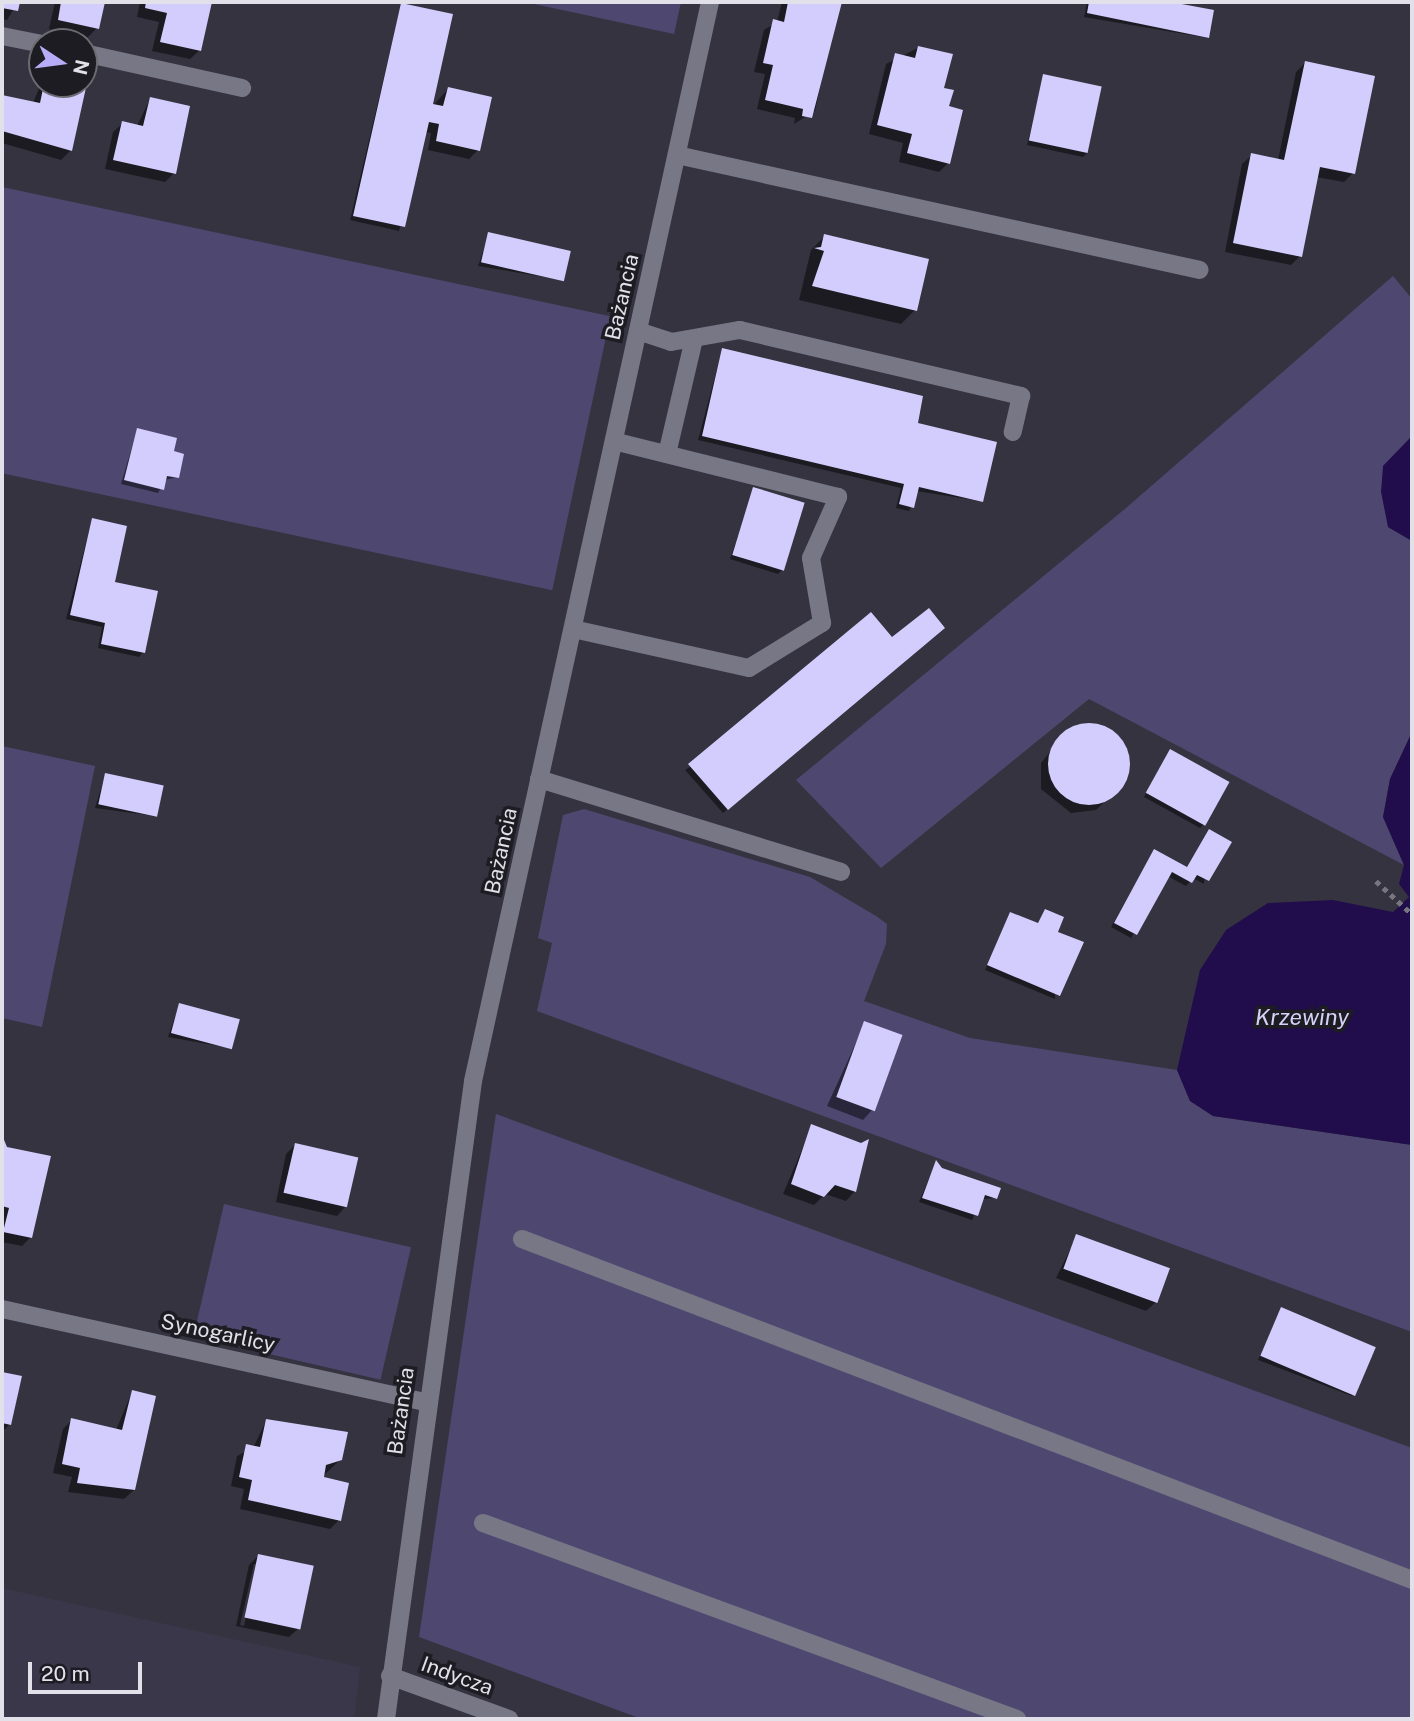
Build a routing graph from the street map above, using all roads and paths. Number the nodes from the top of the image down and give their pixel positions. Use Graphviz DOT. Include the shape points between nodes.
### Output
graph roads {
  1 [pos="710,2"];
  2 [pos="2,36"];
  3 [pos="28,41"];
  4 [pos="98,56"];
  5 [pos="242,88"];
  6 [pos="677,155"];
  7 [pos="1200,270"];
  8 [pos="638,331"];
  9 [pos="694,339"];
  10 [pos="1013,432"];
  11 [pos="614,441"];
  12 [pos="667,454"];
  13 [pos="573,629"];
  14 [pos="539,779"];
  15 [pos="841,872"];
  16 [pos="1376,881"];
  17 [pos="1412,914"];
  18 [pos="522,1239"];
  19 [pos="2,1309"];
  20 [pos="425,1402"];
  21 [pos="483,1523"];
  22 [pos="1412,1580"];
  23 [pos="390,1676"];
  24 [pos="386,1719"];
  25 [pos="509,1719"];
  26 [pos="1017,1719"];
  1 -- 6 [label="street, Bażancia"];
  2 -- 3 [label="street"];
  4 -- 5 [label="street"];
  6 -- 7 [label="street"];
  6 -- 8 [label="street, Bażancia"];
  8 -- 9 [label="street" via="671,342"];
  8 -- 11 [label="street, Bażancia"];
  9 -- 10 [label="street" via="740,330 1021,396"];
  9 -- 12 [label="street"];
  11 -- 12 [label="street"];
  11 -- 13 [label="street, Bażancia"];
  12 -- 13 [label="street" via="838,497 811,558 822,623 749,668"];
  13 -- 14 [label="street, Bażancia"];
  14 -- 15 [label="street"];
  14 -- 20 [label="street, Bażancia" via="473,1081"];
  16 -- 17 [label="path"];
  18 -- 22 [label="street"];
  19 -- 20 [label="street, Synogarlicy"];
  20 -- 23 [label="street, Bażancia"];
  21 -- 26 [label="street"];
  23 -- 24 [label="street, Bażancia"];
  23 -- 25 [label="street, Indycza"];
}
